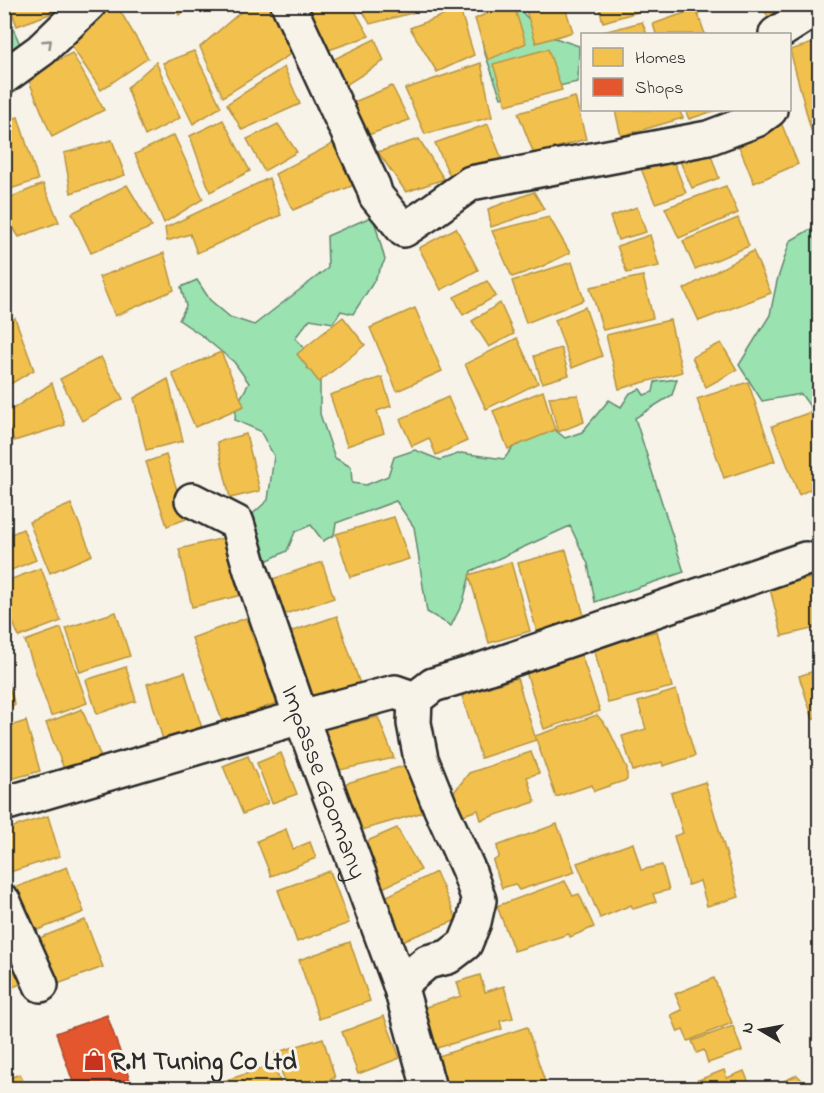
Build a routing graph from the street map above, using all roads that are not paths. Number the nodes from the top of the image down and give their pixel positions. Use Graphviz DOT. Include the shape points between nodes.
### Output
graph roads {
  1 [pos="88,4"];
  2 [pos="288,4"];
  3 [pos="819,6"];
  4 [pos="778,33"];
  5 [pos="4,76"];
  6 [pos="769,111"];
  7 [pos="192,500"];
  8 [pos="805,559"];
  9 [pos="415,699"];
  10 [pos="301,717"];
  11 [pos="4,804"];
  12 [pos="4,902"];
  13 [pos="41,985"];
  14 [pos="400,985"];
  15 [pos="429,1089"];
  5 -- 1 [label="street, one-way" via="41,50"];
  2 -- 6 [label="street" via="376,196 404,230 471,183 708,138 756,120"];
  3 -- 4 [label="street"];
  7 -- 10 [label="street, Impasse Goomany" via="237,523"];
  8 -- 9 [label="street" via="433,685"];
  9 -- 10 [label="street" via="395,692"];
  9 -- 14 [label="street" via="414,723 421,759 479,900 465,944 448,957 428,962"];
  10 -- 11 [label="street"];
  10 -- 14 [label="street, Impasse Goomany"];
  12 -- 13 [label="street"];
  14 -- 15 [label="street, Impasse Goomany"];
}
